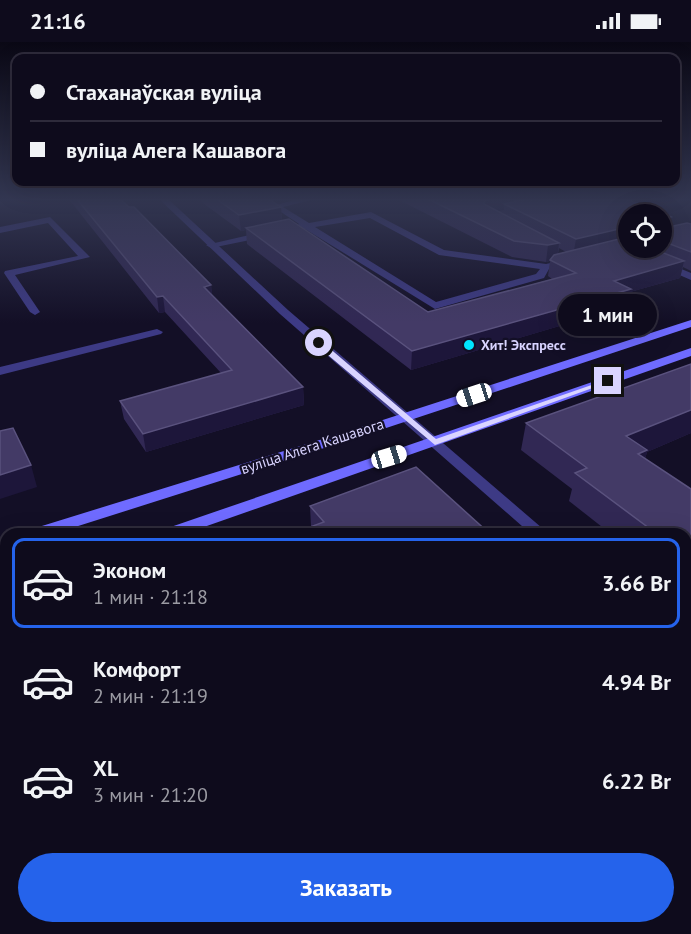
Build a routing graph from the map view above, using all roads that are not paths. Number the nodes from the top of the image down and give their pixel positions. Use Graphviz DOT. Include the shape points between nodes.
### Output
graph roads {
  1 [pos="69,240"];
  2 [pos="205,240"];
  3 [pos="237,240"];
  4 [pos="329,240"];
  5 [pos="417,240"];
  6 [pos="211,245"];
  7 [pos="557,253"];
  8 [pos="658,262"];
  9 [pos="546,267"];
  10 [pos="691,277"];
  11 [pos="35,312"];
  12 [pos="691,323"];
  13 [pos="157,332"];
  14 [pos="691,352"];
  15 [pos="0,371"];
  16 [pos="404,417"];
  17 [pos="435,442"];
  18 [pos="54,528"];
  19 [pos="185,528"];
  20 [pos="534,528"];
  1 -- 11 [label="street" via="85,257 9,273"];
  2 -- 6 [label="street"];
  3 -- 6 [label="street"];
  4 -- 9 [label="street" via="435,306 540,276"];
  5 -- 9 [label="street" via="442,253"];
  6 -- 16 [label="street"];
  7 -- 9 [label="street" via="578,260"];
  8 -- 10 [label="street"];
  12 -- 16 [label="main road, вуліца Алега Кашавога"];
  13 -- 15 [label="street"];
  14 -- 17 [label="main road"];
  16 -- 17 [label="street"];
  16 -- 18 [label="main road, вуліца Алега Кашавога"];
  17 -- 19 [label="main road"];
  17 -- 20 [label="street"];
}
